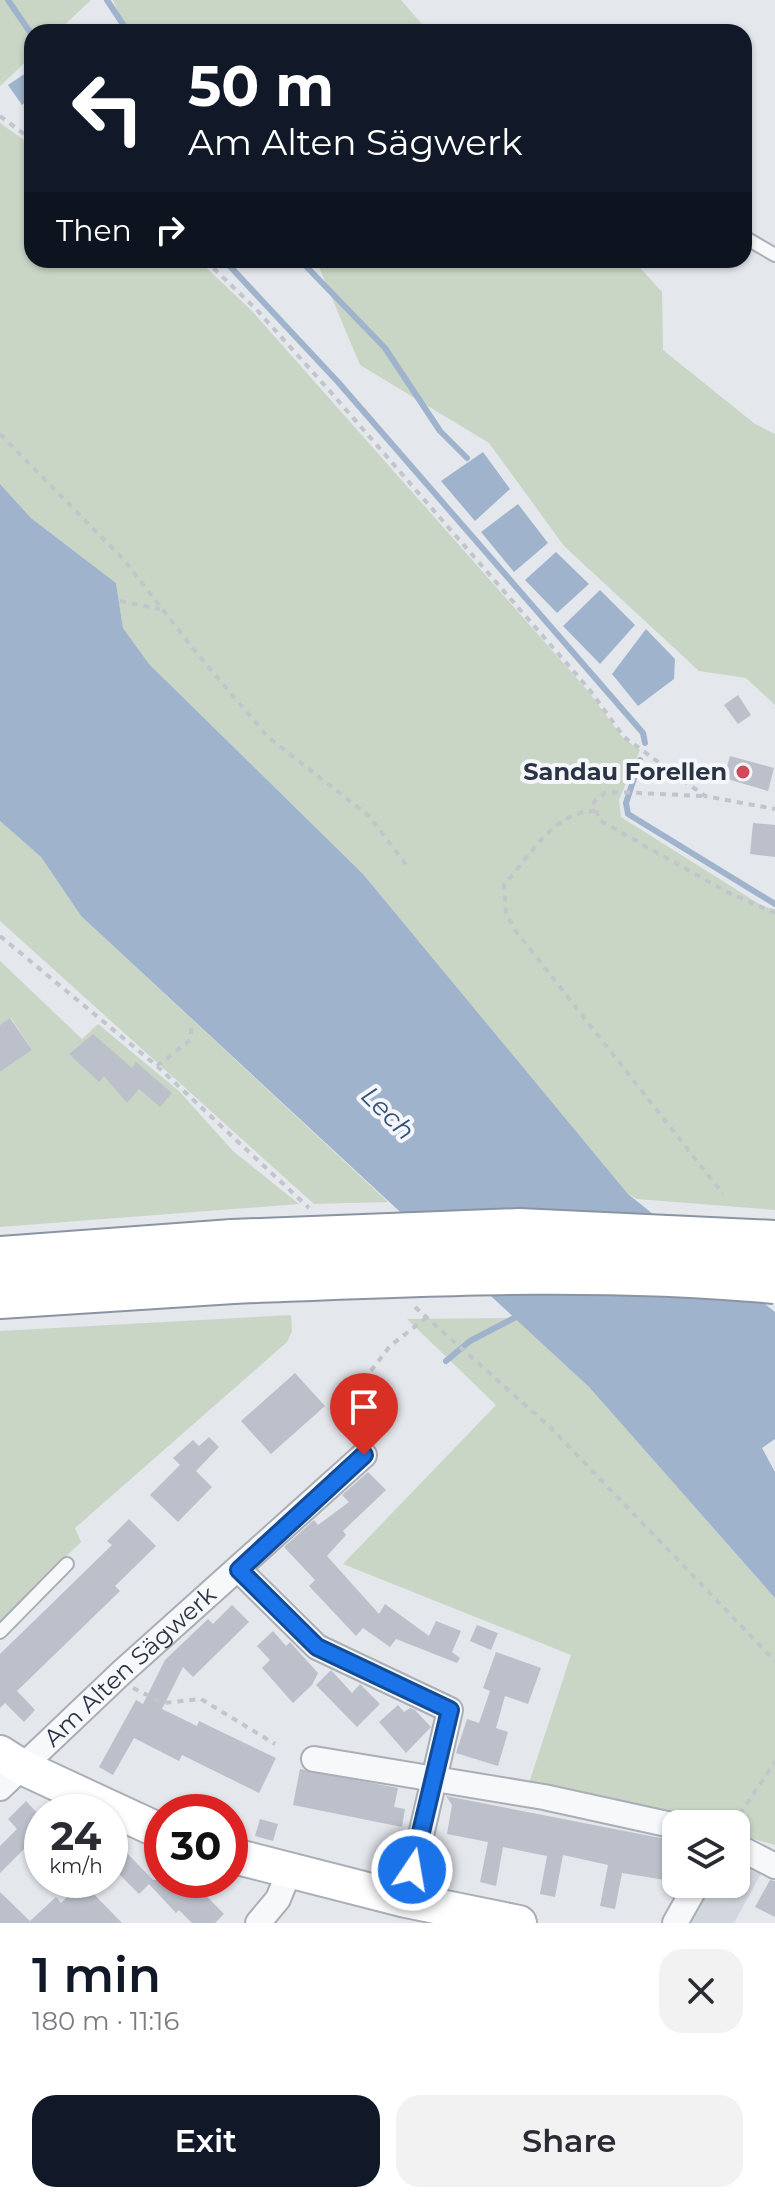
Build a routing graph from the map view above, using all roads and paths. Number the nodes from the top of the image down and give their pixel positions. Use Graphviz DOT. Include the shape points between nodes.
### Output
graph roads {
  1 [pos="0,116"];
  2 [pos="24,134"];
  3 [pos="752,242"];
  4 [pos="775,255"];
  5 [pos="213,268"];
  6 [pos="0,434"];
  7 [pos="120,601"];
  8 [pos="160,609"];
  9 [pos="705,796"];
  10 [pos="775,809"];
  11 [pos="595,811"];
  12 [pos="408,867"];
  13 [pos="775,913"];
  14 [pos="0,936"];
  15 [pos="192,1023"];
  16 [pos="157,1066"];
  17 [pos="723,1194"];
  18 [pos="314,1213"];
  19 [pos="775,1243"];
  20 [pos="0,1259"];
  21 [pos="232,1262"];
  22 [pos="775,1281"];
  23 [pos="0,1296"];
  24 [pos="404,1297"];
  25 [pos="426,1318"];
  26 [pos="364,1455"];
  27 [pos="67,1564"];
  28 [pos="239,1570"];
  29 [pos="0,1632"];
  30 [pos="775,1661"];
  31 [pos="133,1688"];
  32 [pos="275,1744"];
  33 [pos="314,1759"];
  34 [pos="775,1762"];
  35 [pos="7,1769"];
  36 [pos="431,1781"];
  37 [pos="742,1810"];
  38 [pos="662,1823"];
  39 [pos="144,1825"];
  40 [pos="750,1853"];
  41 [pos="248,1860"];
  42 [pos="775,1866"];
  43 [pos="289,1872"];
  44 [pos="689,1898"];
  45 [pos="406,1900"];
  46 [pos="258,1923"];
  47 [pos="519,1923"];
  48 [pos="675,1923"];
  1 -- 2 [label="path"];
  3 -- 4 [label="lane"];
  5 -- 9 [label="path" via="328,389 589,689 624,737"];
  6 -- 8 [label="path" via="124,560"];
  7 -- 8 [label="path"];
  8 -- 12 [label="path" via="268,737 369,816"];
  9 -- 10 [label="path"];
  9 -- 11 [label="path" via="605,793 594,802"];
  11 -- 13 [label="path" via="599,820 643,846"];
  11 -- 17 [label="path" via="582,811 555,826 504,885 506,913"];
  14 -- 16 [label="path"];
  15 -- 16 [label="path" via="190,1040"];
  16 -- 18 [label="path"];
  19 -- 21 [label="highway, bridge" via="519,1231"];
  20 -- 21 [label="highway"];
  21 -- 22 [label="highway, bridge"];
  21 -- 23 [label="highway"];
  24 -- 25 [label="path"];
  25 -- 26 [label="path" via="390,1346 350,1398"];
  25 -- 30 [label="path" via="594,1471"];
  26 -- 28 [label="street, Am Alten Sägwerk"];
  27 -- 29 [label="lane"];
  28 -- 35 [label="street, Am Alten Sägwerk"];
  28 -- 36 [label="street, Am Alten Sägwerk" via="317,1647 450,1710"];
  31 -- 32 [label="path" via="163,1703 201,1699"];
  33 -- 36 [label="street"];
  34 -- 37 [label="path"];
  35 -- 39 [label="street"];
  36 -- 38 [label="street" via="544,1797"];
  36 -- 45 [label="street, Am Alten Sägwerk"];
  40 -- 42 [label="street"];
  41 -- 43 [label="street"];
  43 -- 45 [label="street"];
  43 -- 46 [label="street" via="278,1899"];
  44 -- 48 [label="street"];
  45 -- 47 [label="street"];
}
